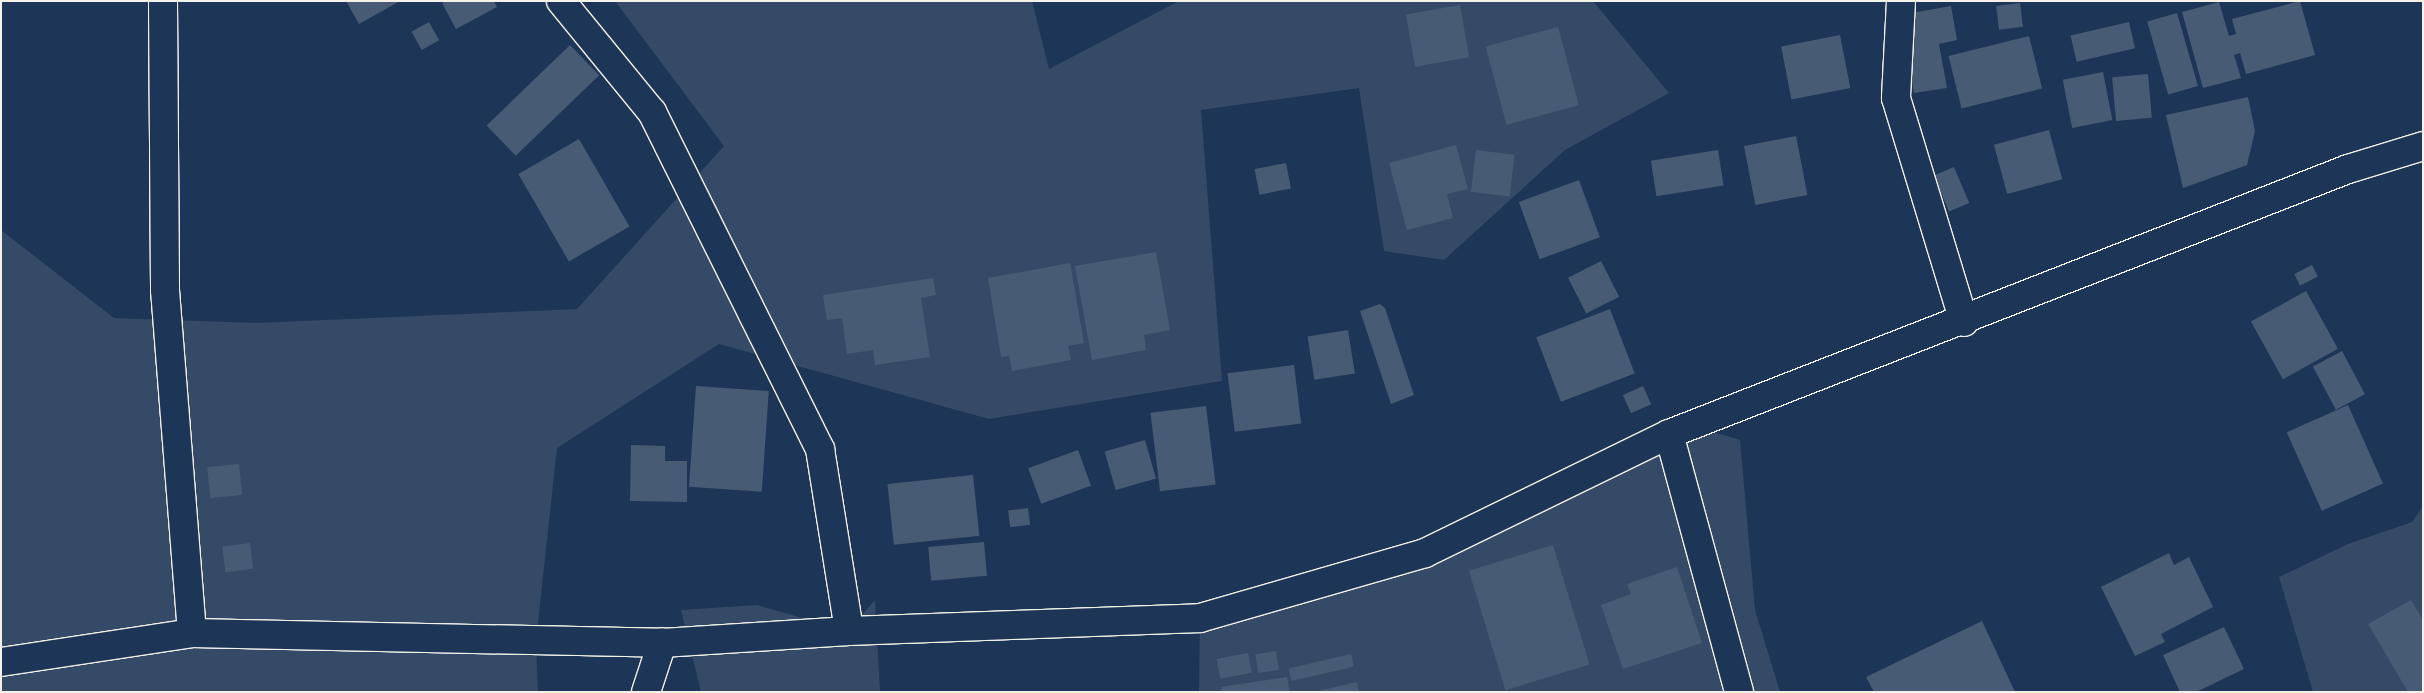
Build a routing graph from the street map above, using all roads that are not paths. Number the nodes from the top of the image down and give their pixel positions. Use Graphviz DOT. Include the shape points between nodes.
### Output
graph roads {
  1 [pos="163,1"];
  2 [pos="561,1"];
  3 [pos="1901,1"];
  4 [pos="2423,146"];
  5 [pos="1964,322"];
  6 [pos="1669,434"];
  7 [pos="849,631"];
  8 [pos="192,633"];
  9 [pos="662,643"];
  10 [pos="1,662"];
  11 [pos="646,692"];
  12 [pos="1739,692"];
  1 -- 8 [label="street" via="165,290"];
  2 -- 7 [label="street" via="652,112 820,449"];
  3 -- 5 [label="street" via="1896,98"];
  4 -- 5 [label="street" via="2348,169"];
  5 -- 6 [label="street"];
  6 -- 7 [label="street" via="1425,553 1200,618"];
  6 -- 12 [label="street"];
  7 -- 9 [label="street"];
  8 -- 9 [label="street"];
  8 -- 10 [label="street"];
  9 -- 11 [label="street"];
}
